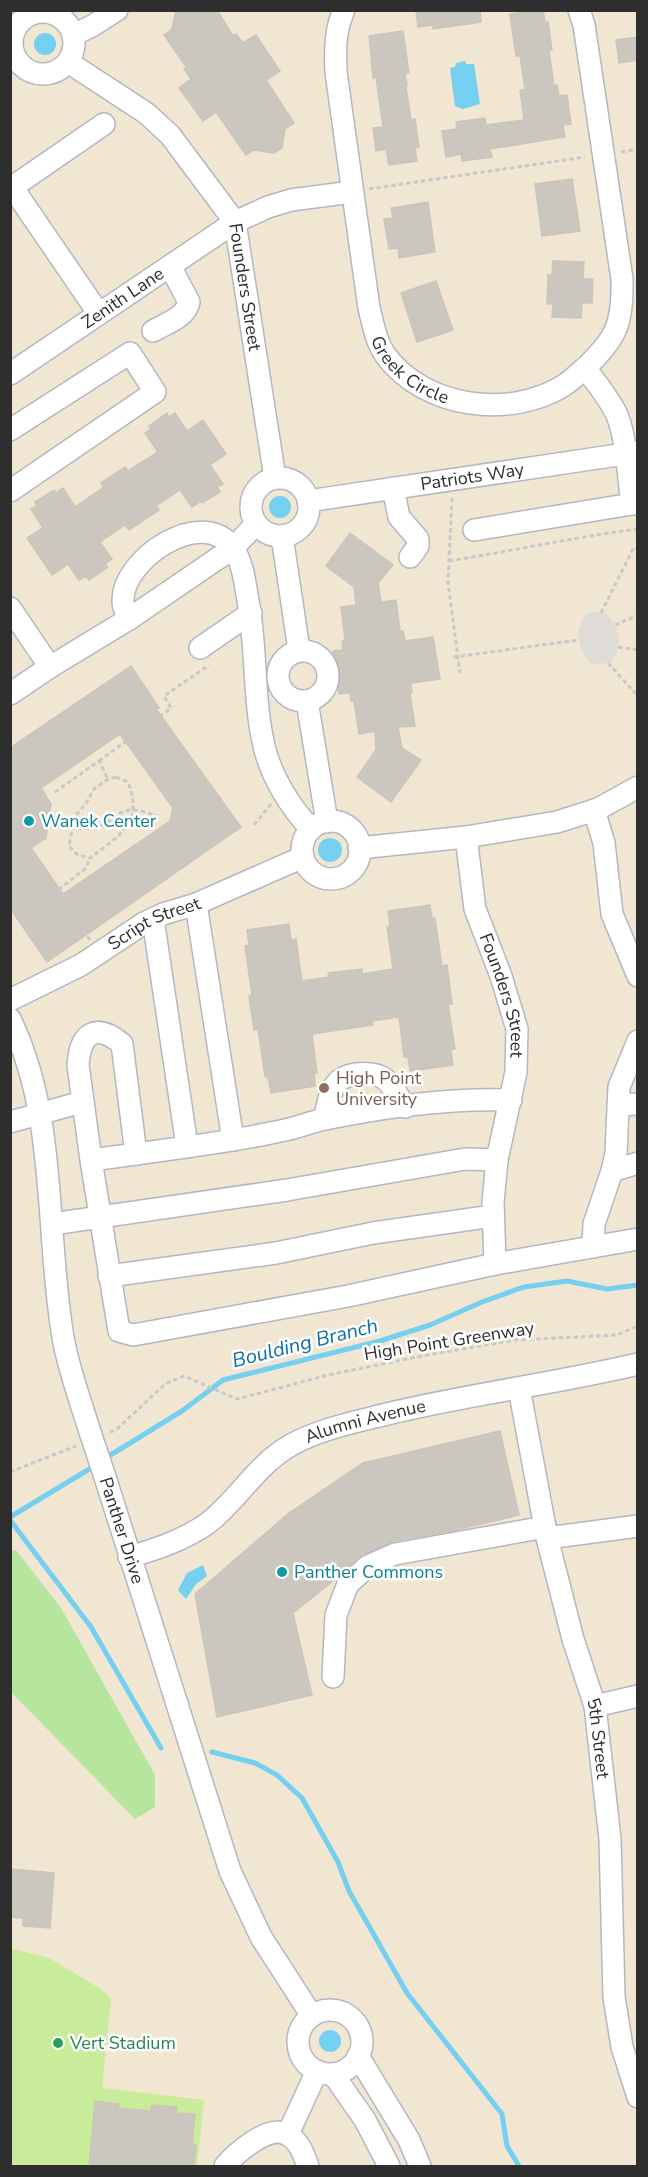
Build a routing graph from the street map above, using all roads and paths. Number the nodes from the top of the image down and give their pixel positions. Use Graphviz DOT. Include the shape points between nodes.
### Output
graph roads {
  1 [pos="117,10"];
  2 [pos="344,10"];
  3 [pos="579,10"];
  4 [pos="61,13"];
  5 [pos="73,35"];
  6 [pos="68,62"];
  7 [pos="14,63"];
  8 [pos="104,124"];
  9 [pos="638,149"];
  10 [pos="603,154"];
  11 [pos="352,192"];
  12 [pos="235,222"];
  13 [pos="170,266"];
  14 [pos="99,314"];
  15 [pos="153,331"];
  16 [pos="585,368"];
  17 [pos="10,374"];
  18 [pos="10,430"];
  19 [pos="632,453"];
  20 [pos="275,478"];
  21 [pos="452,480"];
  22 [pos="393,488"];
  23 [pos="10,491"];
  24 [pos="309,501"];
  25 [pos="635,504"];
  26 [pos="256,524"];
  27 [pos="638,529"];
  28 [pos="474,530"];
  29 [pos="282,536"];
  30 [pos="233,548"];
  31 [pos="638,549"];
  32 [pos="410,556"];
  33 [pos="449,561"];
  34 [pos="10,608"];
  35 [pos="601,612"];
  36 [pos="251,613"];
  37 [pos="638,615"];
  38 [pos="129,620"];
  39 [pos="615,625"];
  40 [pos="579,640"];
  41 [pos="618,647"];
  42 [pos="299,650"];
  43 [pos="638,650"];
  44 [pos="208,654"];
  45 [pos="455,657"];
  46 [pos="608,663"];
  47 [pos="50,667"];
  48 [pos="459,673"];
  49 [pos="10,694"];
  50 [pos="638,696"];
  51 [pos="307,701"];
  52 [pos="99,761"];
  53 [pos="108,779"];
  54 [pos="638,787"];
  55 [pos="55,792"];
  56 [pos="274,800"];
  57 [pos="134,810"];
  58 [pos="594,810"];
  59 [pos="157,816"];
  60 [pos="254,825"];
  61 [pos="319,826"];
  62 [pos="63,827"];
  63 [pos="72,828"];
  64 [pos="466,837"];
  65 [pos="359,848"];
  66 [pos="303,857"];
  67 [pos="90,858"];
  68 [pos="196,904"];
  69 [pos="153,919"];
  70 [pos="91,941"];
  71 [pos="638,976"];
  72 [pos="10,1000"];
  73 [pos="10,1019"];
  74 [pos="638,1041"];
  75 [pos="511,1100"];
  76 [pos="82,1102"];
  77 [pos="628,1104"];
  78 [pos="405,1107"];
  79 [pos="40,1112"];
  80 [pos="324,1119"];
  81 [pos="10,1122"];
  82 [pos="233,1140"];
  83 [pos="187,1146"];
  84 [pos="136,1154"];
  85 [pos="91,1160"];
  86 [pos="497,1160"];
  87 [pos="638,1163"];
  88 [pos="612,1171"];
  89 [pos="493,1216"];
  90 [pos="100,1218"];
  91 [pos="52,1224"];
  92 [pos="638,1239"];
  93 [pos="593,1247"];
  94 [pos="495,1264"];
  95 [pos="109,1276"];
  96 [pos="638,1326"];
  97 [pos="638,1364"];
  98 [pos="519,1388"];
  99 [pos="90,1436"];
  100 [pos="10,1472"];
  101 [pos="638,1526"];
  102 [pos="546,1533"];
  103 [pos="129,1557"];
  104 [pos="333,1677"];
  105 [pos="638,1696"];
  106 [pos="595,1706"];
  107 [pos="312,2016"];
  108 [pos="358,2056"];
  109 [pos="325,2072"];
  110 [pos="638,2097"];
  111 [pos="288,2134"];
  112 [pos="225,2166"];
  113 [pos="308,2166"];
  114 [pos="389,2166"];
  115 [pos="420,2166"];
  1 -- 5 [label="street"];
  2 -- 11 [label="street, Greek Circle" via="335,45 336,72"];
  3 -- 10 [label="street, Greek Circle"];
  4 -- 5 [label="street"];
  4 -- 7 [label="street" via="37,13 20,23 13,37"];
  5 -- 6 [label="street"];
  6 -- 7 [label="street" via="52,73 42,74"];
  6 -- 12 [label="street, Founders Street" via="146,113 170,135"];
  8 -- 14 [label="street" via="14,186"];
  9 -- 10 [label="path"];
  10 -- 11 [label="path"];
  10 -- 16 [label="street, Greek Circle" via="622,279 622,305 617,330 605,349"];
  11 -- 12 [label="street" via="291,200"];
  11 -- 16 [label="street, Greek Circle" via="375,335 386,356 402,372 447,398 503,405 543,395"];
  12 -- 13 [label="street, Zenith Lane"];
  12 -- 20 [label="street, Founders Street"];
  13 -- 14 [label="street, Zenith Lane"];
  13 -- 15 [label="street" via="189,302 187,310"];
  14 -- 17 [label="street, Zenith Lane"];
  16 -- 19 [label="street" via="608,398"];
  18 -- 23 [label="street" via="129,353 155,392"];
  19 -- 21 [label="street, Patriots Way"];
  19 -- 25 [label="street"];
  20 -- 24 [label="street" via="293,480"];
  20 -- 26 [label="street" via="252,495 250,506"];
  21 -- 22 [label="street, Patriots Way"];
  21 -- 33 [label="path"];
  22 -- 24 [label="street, Patriots Way"];
  22 -- 32 [label="street" via="399,517 418,539"];
  24 -- 29 [label="street" via="309,511 300,528"];
  25 -- 28 [label="street"];
  26 -- 29 [label="street" via="272,535"];
  26 -- 30 [label="street"];
  27 -- 33 [label="path"];
  29 -- 42 [label="street"];
  30 -- 36 [label="street" via="243,570"];
  30 -- 38 [label="street"];
  30 -- 38 [label="street" via="218,534 200,532 177,537 154,550 136,568 124,591 123,604"];
  31 -- 35 [label="path" via="634,547"];
  33 -- 45 [label="path"];
  34 -- 47 [label="street"];
  36 -- 44 [label="street"];
  36 -- 61 [label="street" via="264,747 297,814"];
  37 -- 39 [label="path"];
  38 -- 47 [label="street"];
  40 -- 45 [label="path"];
  41 -- 43 [label="path"];
  42 -- 51 [label="street" via="320,656 328,672 322,692"];
  42 -- 51 [label="street" via="284,658 277,678 285,694"];
  44 -- 52 [label="path" via="164,696 171,708"];
  45 -- 48 [label="path"];
  46 -- 50 [label="path"];
  47 -- 49 [label="street"];
  51 -- 61 [label="street"];
  52 -- 53 [label="path"];
  52 -- 55 [label="path"];
  53 -- 57 [label="path" via="116,777 128,782"];
  53 -- 63 [label="path" via="94,789 75,816"];
  54 -- 58 [label="street"];
  56 -- 60 [label="path"];
  57 -- 59 [label="path"];
  57 -- 63 [label="path" via="120,812 95,828"];
  57 -- 67 [label="path" via="131,822"];
  58 -- 64 [label="street" via="557,822"];
  58 -- 71 [label="street" via="604,843 612,914"];
  61 -- 65 [label="street" via="336,822 352,831"];
  61 -- 66 [label="street" via="305,837"];
  62 -- 63 [label="path"];
  63 -- 67 [label="path" via="69,846 78,855"];
  64 -- 65 [label="street"];
  64 -- 75 [label="street, Founders Street" via="474,909 517,1029"];
  65 -- 66 [label="street" via="349,872 332,879 314,873"];
  66 -- 68 [label="street, Script Street"];
  67 -- 70 [label="path" via="86,868 58,890"];
  68 -- 69 [label="street, Script Street"];
  68 -- 82 [label="street"];
  69 -- 72 [label="street, Script Street" via="81,965"];
  69 -- 83 [label="street"];
  73 -- 79 [label="street, Panther Drive" via="18,1034"];
  74 -- 77 [label="street" via="619,1087"];
  75 -- 78 [label="street" via="464,1100"];
  75 -- 86 [label="street, Founders Street"];
  76 -- 79 [label="street"];
  76 -- 84 [label="street" via="79,1050 83,1040 102,1032 122,1044 125,1053"];
  76 -- 85 [label="street"];
  77 -- 88 [label="street"];
  78 -- 80 [label="street"];
  78 -- 80 [label="street" via="381,1075 351,1075 335,1085"];
  79 -- 81 [label="street"];
  79 -- 91 [label="street, Panther Drive"];
  80 -- 82 [label="street"];
  82 -- 83 [label="street"];
  83 -- 84 [label="street"];
  84 -- 85 [label="street"];
  85 -- 90 [label="street"];
  86 -- 89 [label="street, Founders Street"];
  86 -- 90 [label="street" via="465,1159"];
  87 -- 88 [label="street"];
  88 -- 93 [label="street" via="594,1224"];
  89 -- 94 [label="street, Founders Street"];
  89 -- 95 [label="street" via="373,1233 276,1253"];
  90 -- 91 [label="street"];
  90 -- 95 [label="street"];
  91 -- 99 [label="street, Panther Drive" via="63,1338"];
  92 -- 93 [label="street"];
  93 -- 94 [label="street"];
  94 -- 95 [label="street" via="348,1296 133,1335 119,1331"];
  96 -- 99 [label="path, High Point Greenway" via="617,1335 516,1340 432,1354 237,1399 184,1376 165,1384 116,1430"];
  97 -- 98 [label="street, Alumni Avenue"];
  98 -- 102 [label="street, 5th Street"];
  98 -- 103 [label="street, Alumni Avenue" via="420,1406 329,1429 291,1445 267,1462 208,1522 185,1537"];
  99 -- 100 [label="path, High Point Greenway"];
  99 -- 103 [label="street, Panther Drive, bridge"];
  101 -- 102 [label="street"];
  102 -- 104 [label="street" via="395,1554 368,1566 348,1584 336,1615"];
  102 -- 106 [label="street, 5th Street"];
  103 -- 107 [label="street, Panther Drive" via="230,1871 261,1937"];
  105 -- 106 [label="street"];
  106 -- 110 [label="street, 5th Street" via="610,1839 614,1997 622,2047"];
  107 -- 108 [label="street" via="332,2010 351,2018 361,2036"];
  107 -- 109 [label="street" via="299,2032 300,2053 305,2062"];
  108 -- 109 [label="street" via="344,2071"];
  108 -- 115 [label="street" via="409,2140"];
  109 -- 111 [label="street"];
  109 -- 114 [label="street" via="365,2120"];
  111 -- 112 [label="street" via="276,2133 255,2140"];
  111 -- 113 [label="street" via="301,2148"];
}
